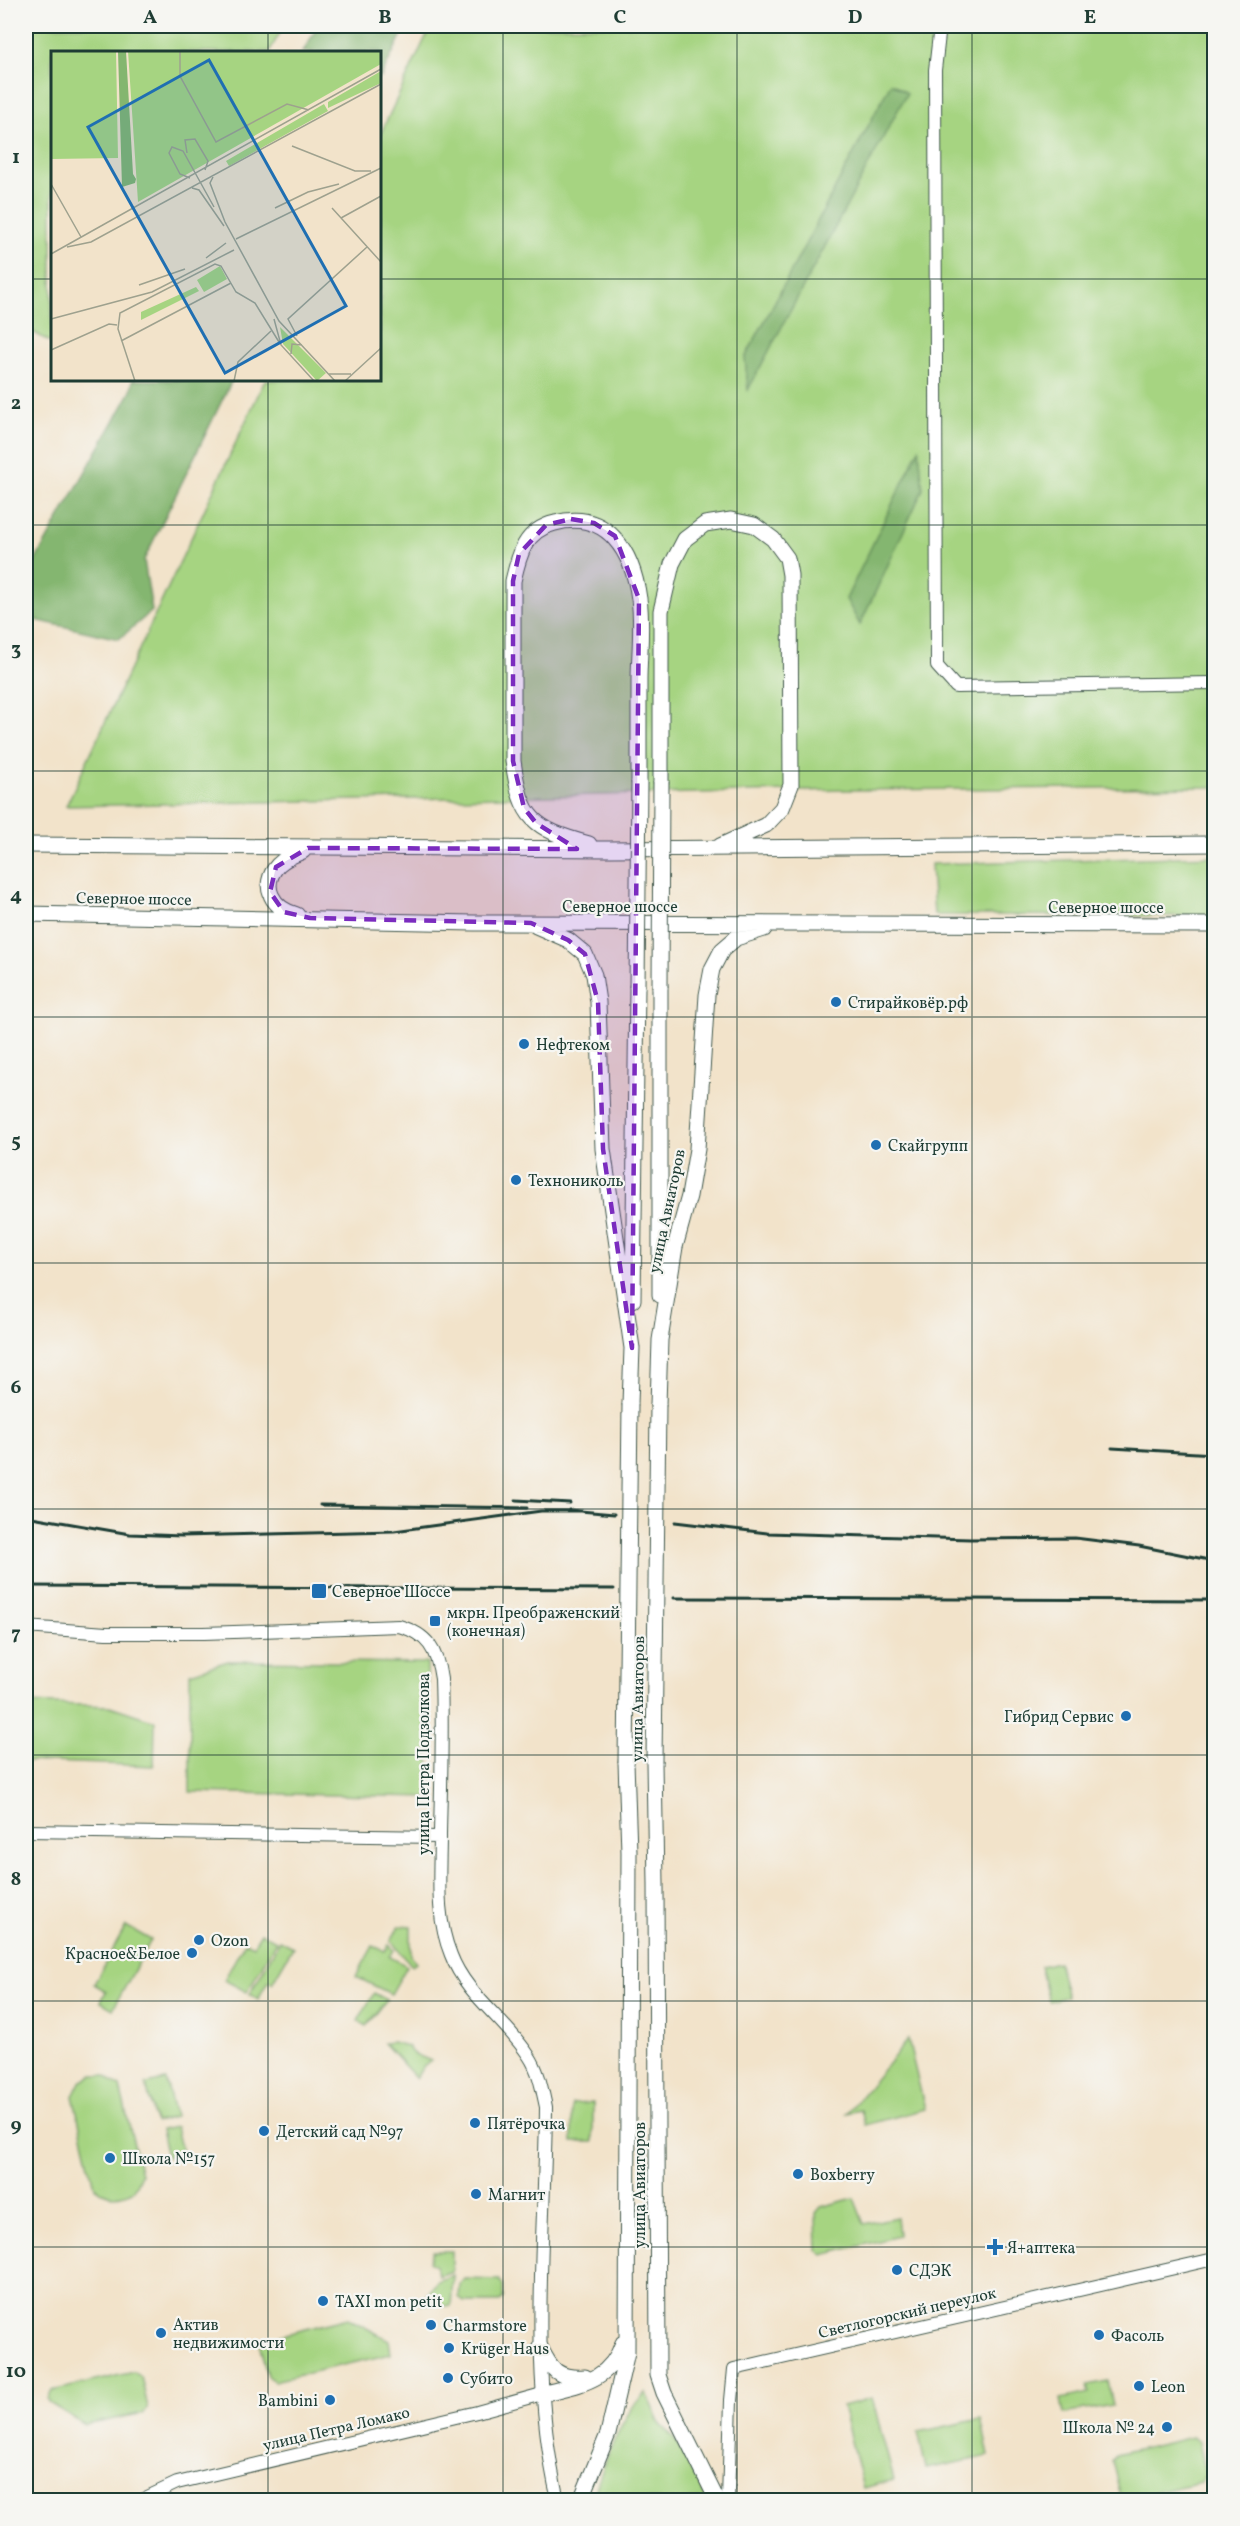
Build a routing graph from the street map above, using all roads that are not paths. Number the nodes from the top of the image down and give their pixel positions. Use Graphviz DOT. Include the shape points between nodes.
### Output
graph roads {
  1 [pos="940,26"];
  2 [pos="1215,683"];
  3 [pos="1215,844"];
  4 [pos="26,845"];
  5 [pos="308,848"];
  6 [pos="609,849"];
  7 [pos="714,849"];
  8 [pos="26,914"];
  9 [pos="310,918"];
  10 [pos="531,923"];
  11 [pos="775,925"];
  12 [pos="1215,925"];
  13 [pos="660,1340"];
  14 [pos="632,1348"];
  15 [pos="26,1627"];
  16 [pos="26,1831"];
  17 [pos="440,1837"];
  18 [pos="1215,2259"];
  19 [pos="627,2331"];
  20 [pos="540,2347"];
  21 [pos="597,2376"];
  22 [pos="542,2394"];
  23 [pos="141,2500"];
  24 [pos="558,2500"];
  25 [pos="581,2500"];
  26 [pos="717,2500"];
  27 [pos="728,2500"];
  1 -- 2 [label="street" via="935,70 937,666 956,687"];
  3 -- 7 [label="main road"];
  4 -- 5 [label="main road"];
  5 -- 6 [label="main road"];
  5 -- 9 [label="main road" via="276,867 270,879 270,892 284,912"];
  6 -- 7 [label="main road"];
  6 -- 14 [label="main road, bridge" via="553,834 536,823 524,808 513,761 513,581 519,554 530,537 546,525 571,519 594,522 615,536 626,555 639,599"];
  7 -- 13 [label="main road, bridge" via="766,825 782,808 791,786 787,558 773,539 754,525 731,520 705,524 685,539 672,564 661,611"];
  8 -- 9 [label="main road, Северное шоссе"];
  9 -- 10 [label="main road, Северное шоссе"];
  10 -- 11 [label="main road, Северное шоссе"];
  10 -- 14 [label="main road, улица Авиаторов" via="568,940 585,954 594,975 603,1149"];
  11 -- 12 [label="main road, Северное шоссе"];
  11 -- 13 [label="main road, улица Авиаторов" via="736,938 722,950 712,969 697,1149 675,1246"];
  13 -- 26 [label="main road, улица Авиаторов, bridge" via="654,1762 658,2375"];
  14 -- 19 [label="main road, улица Авиаторов, bridge" via="626,1762"];
  15 -- 17 [label="street, улица Петра Подзолкова" via="106,1633 399,1626 413,1630 426,1639 440,1666"];
  16 -- 17 [label="street"];
  17 -- 20 [label="street, улица Петра Подзолкова" via="440,1914 452,1958 467,1983 529,2056 541,2086 546,2118"];
  18 -- 27 [label="street, Светлогорский переулок" via="735,2369"];
  19 -- 21 [label="main road" via="616,2359"];
  19 -- 25 [label="main road, улица Авиаторов" via="622,2377 608,2434"];
  20 -- 21 [label="main road" via="548,2364 563,2375"];
  20 -- 22 [label="street"];
  21 -- 22 [label="main road"];
  22 -- 23 [label="street, улица Петра Ломако" via="177,2483"];
  22 -- 24 [label="street"];
}
